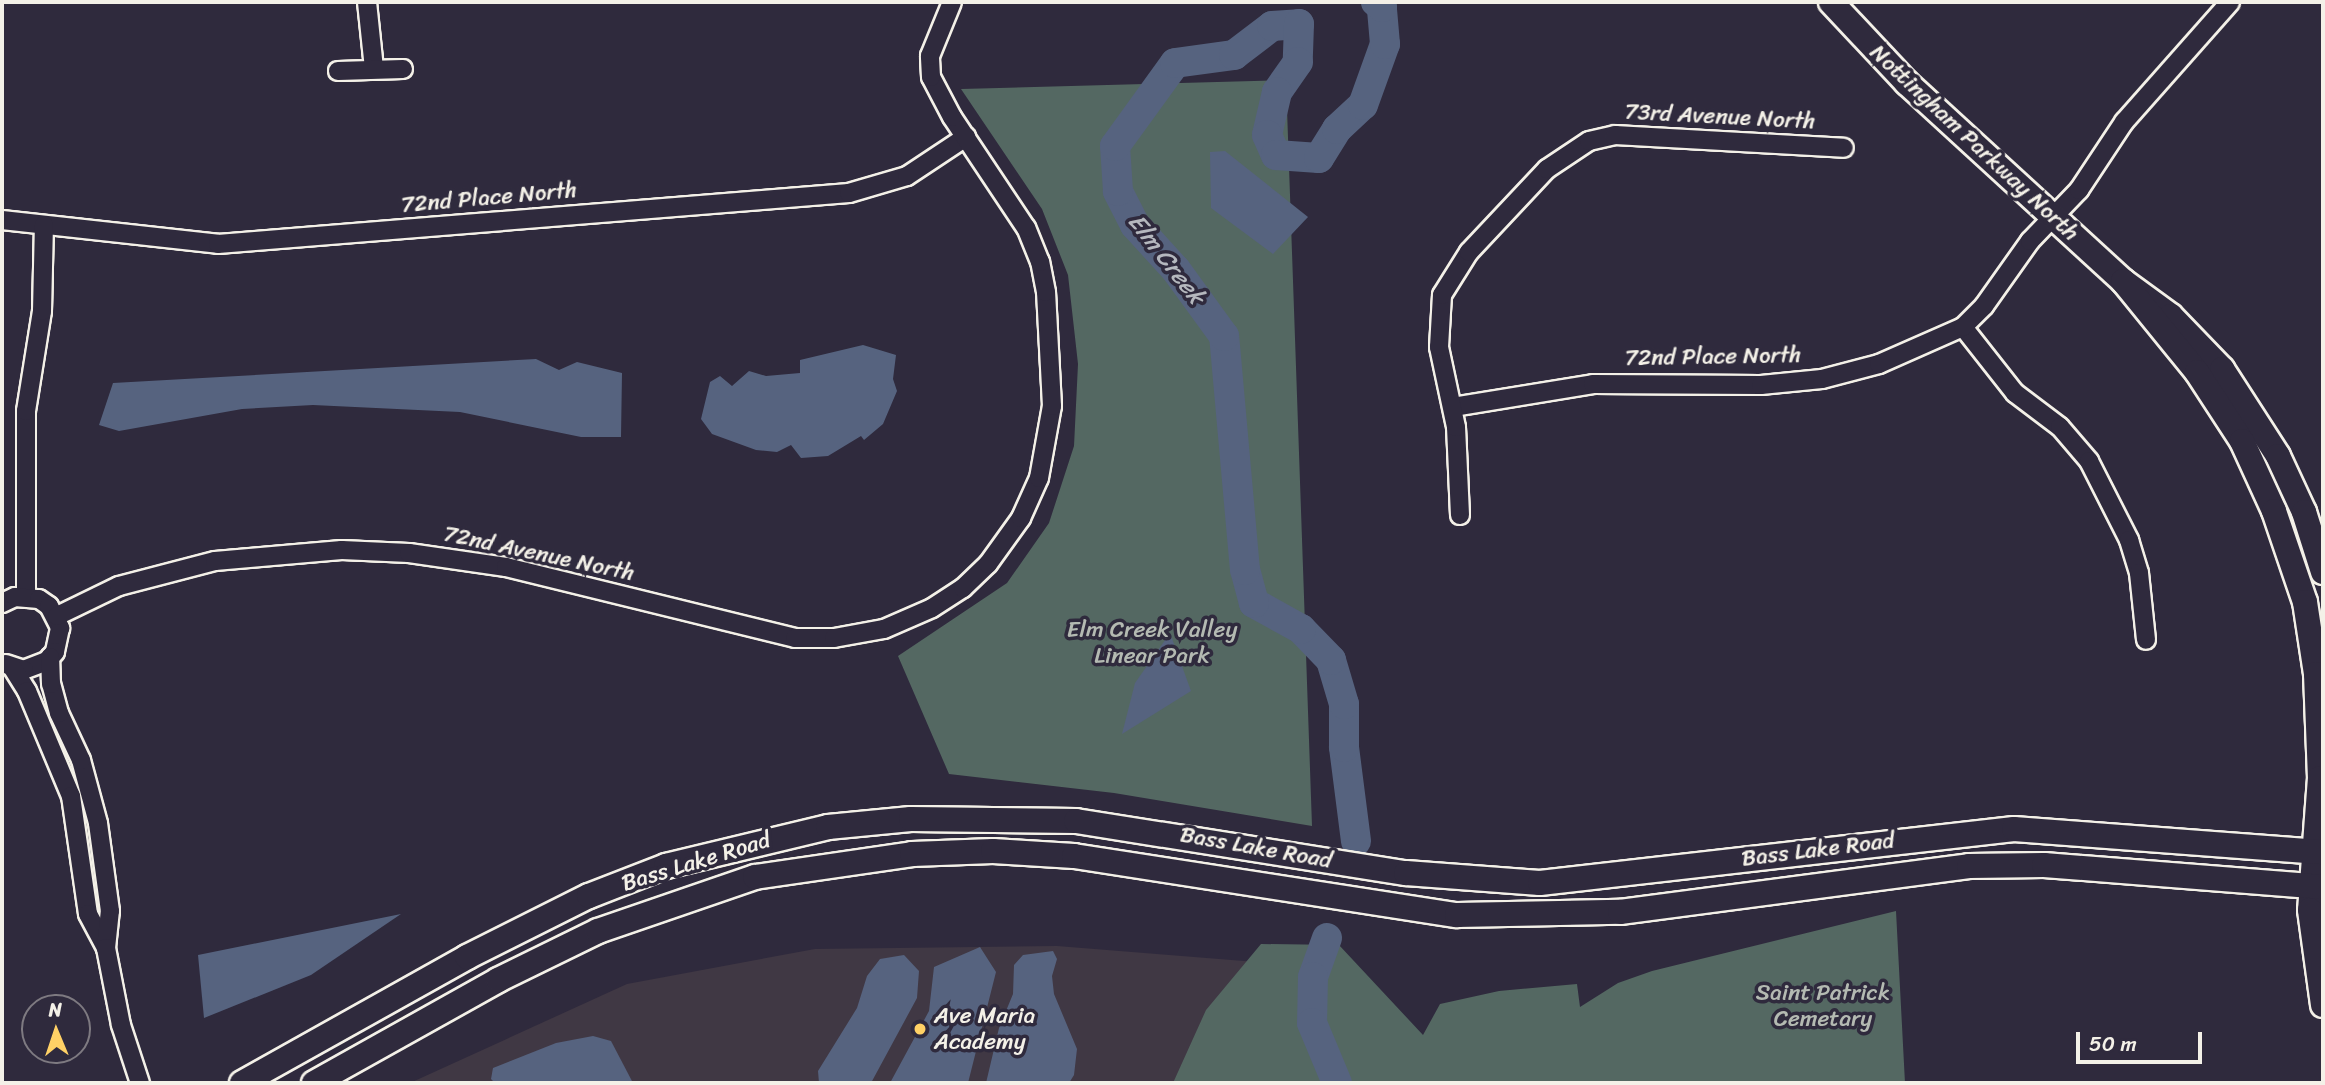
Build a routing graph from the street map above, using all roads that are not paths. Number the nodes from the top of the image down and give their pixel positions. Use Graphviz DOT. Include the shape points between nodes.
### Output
graph roads {
  1 [pos="367,2"];
  2 [pos="952,2"];
  3 [pos="1831,2"];
  4 [pos="2230,2"];
  5 [pos="374,69"];
  6 [pos="403,69"];
  7 [pos="338,71"];
  8 [pos="966,137"];
  9 [pos="1844,148"];
  10 [pos="2053,217"];
  11 [pos="2,220"];
  12 [pos="44,225"];
  13 [pos="2123,281"];
  14 [pos="1963,327"];
  15 [pos="1454,407"];
  16 [pos="1460,515"];
  17 [pos="2323,572"];
  18 [pos="26,596"];
  19 [pos="2,603"];
  20 [pos="57,616"];
  21 [pos="2146,640"];
  22 [pos="51,657"];
  23 [pos="7,665"];
  24 [pos="2320,852"];
  25 [pos="2317,887"];
  26 [pos="106,948"];
  27 [pos="2323,1005"];
  28 [pos="140,1083"];
  29 [pos="242,1083"];
  30 [pos="314,1083"];
  1 -- 5 [label="street"];
  2 -- 8 [label="street, 72nd Avenue North" via="930,56 931,76"];
  3 -- 10 [label="main road, Nottingham Parkway North" via="1898,74"];
  4 -- 10 [label="street, 72nd Place North" via="2124,122 2079,190"];
  5 -- 6 [label="street"];
  5 -- 7 [label="street"];
  8 -- 12 [label="street, 72nd Place North" via="908,176 849,193 218,244"];
  8 -- 20 [label="street, 72nd Avenue North" via="1026,228 1040,262 1052,405 1039,478 1021,518 988,564 932,608 884,629 834,638 795,638 506,567 409,553 342,550 215,561 119,586"];
  9 -- 15 [label="street, 73rd Avenue North" via="1640,134 1589,141 1566,153 1469,252 1442,295 1439,347"];
  10 -- 13 [label="main road, Nottingham Parkway North"];
  10 -- 14 [label="street, 72nd Place North"];
  11 -- 12 [label="street, 72nd Place North"];
  12 -- 18 [label="street" via="42,311 26,422"];
  13 -- 17 [label="main road, Nottingham Parkway North" via="2198,342 2249,406 2300,502"];
  13 -- 24 [label="main road, Nottingham Parkway North" via="2223,409 2257,469 2294,568 2316,674"];
  14 -- 15 [label="street, 72nd Place North" via="1879,364 1822,379 1761,385 1593,384"];
  14 -- 21 [label="street" via="2015,393 2060,427 2088,461 2129,540 2140,573"];
  15 -- 16 [label="street, 73rd Avenue North"];
  18 -- 19 [label="street"];
  18 -- 20 [label="street" via="49,606"];
  20 -- 22 [label="street" via="60,640"];
  22 -- 23 [label="street" via="36,667"];
  22 -- 26 [label="street" via="51,684 59,713 81,760 96,813 110,911"];
  23 -- 26 [label="street" via="27,691 71,796 88,914"];
  24 -- 25 [label="main road, Nottingham Parkway North"];
  24 -- 29 [label="main road, Bass Lake Road" via="2014,830 1540,883 1406,873 1149,830 995,817 828,827 666,866 589,896 467,957"];
  25 -- 27 [label="main road, Nottingham Parkway North" via="2311,929"];
  25 -- 30 [label="main road, Bass Lake Road" via="2031,865 1879,876 1620,912 1529,916 1397,907 1153,866 993,851 877,857 754,877 598,930"];
  26 -- 28 [label="street" via="121,1025"];
}
